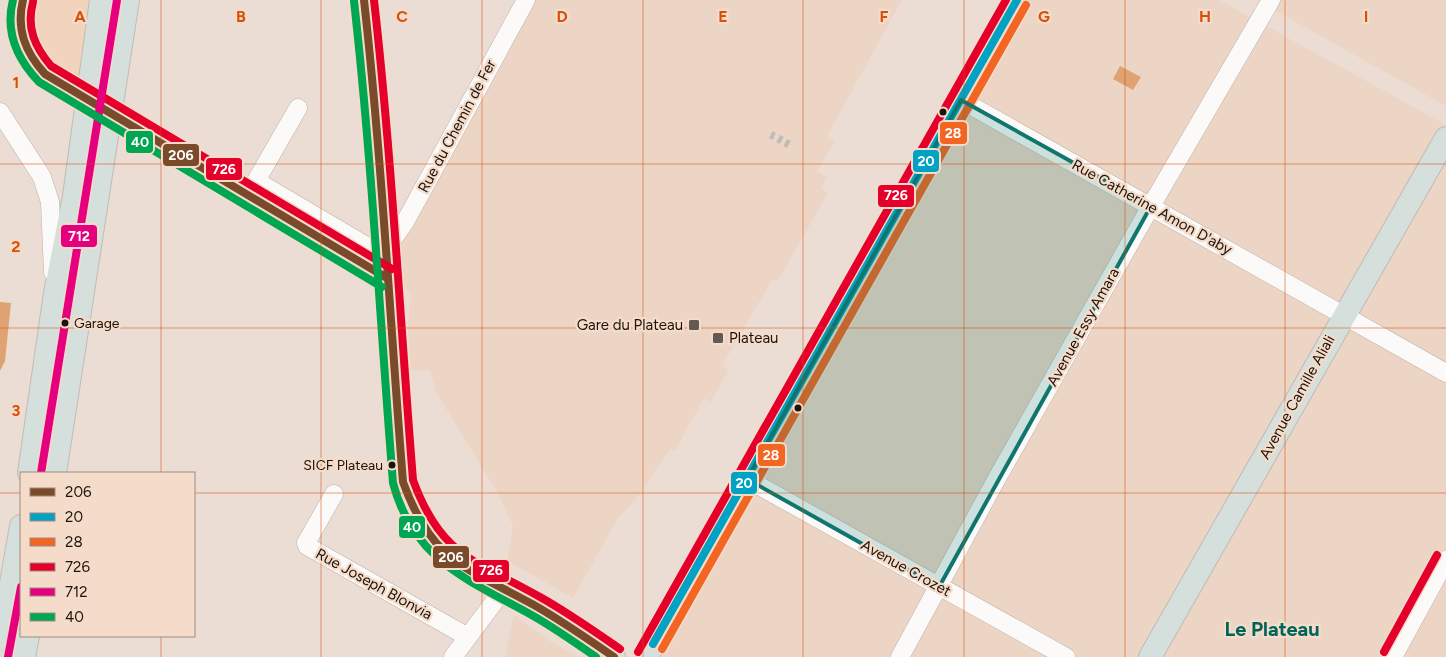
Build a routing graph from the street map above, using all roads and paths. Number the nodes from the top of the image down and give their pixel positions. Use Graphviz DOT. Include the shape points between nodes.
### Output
graph roads {
  1 [pos="24,0"];
  2 [pos="101,0"];
  3 [pos="128,0"];
  4 [pos="364,0"];
  5 [pos="526,0"];
  6 [pos="1018,0"];
  7 [pos="1271,0"];
  8 [pos="961,100"];
  9 [pos="298,108"];
  10 [pos="0,112"];
  11 [pos="1446,138"];
  12 [pos="1151,206"];
  13 [pos="385,261"];
  14 [pos="55,293"];
  15 [pos="1343,315"];
  16 [pos="1446,373"];
  17 [pos="29,472"];
  18 [pos="54,472"];
  19 [pos="747,479"];
  20 [pos="334,494"];
  21 [pos="20,532"];
  22 [pos="1446,560"];
  23 [pos="939,587"];
  24 [pos="503,590"];
  25 [pos="28,637"];
  26 [pos="468,637"];
  27 [pos="0,646"];
  28 [pos="651,653"];
  29 [pos="24,657"];
  30 [pos="453,657"];
  31 [pos="614,657"];
  32 [pos="900,657"];
  33 [pos="1066,657"];
  34 [pos="1150,657"];
  35 [pos="1393,657"];
  1 -- 13 [label="main road, bridge" via="19,16 20,33 26,51 45,74 215,176"];
  2 -- 14 [label="main road" via="74,196"];
  3 -- 18 [label="main road"];
  4 -- 13 [label="main road" via="377,118"];
  5 -- 13 [label="street, Rue du Chemin de Fer"];
  6 -- 8 [label="main road"];
  7 -- 12 [label="street, Avenue Essy Amara"];
  8 -- 12 [label="street, Rue Catherine Amon D'aby"];
  8 -- 19 [label="main road"];
  9 -- 13 [label="street" via="256,181"];
  10 -- 14 [label="street" via="42,177 50,202"];
  11 -- 15 [label="main road, Avenue Camille Aliali"];
  12 -- 15 [label="street, Rue Catherine Amon D'aby"];
  12 -- 23 [label="street, Avenue Essy Amara"];
  13 -- 24 [label="main road" via="403,482 411,509 424,531 445,554 470,573"];
  14 -- 17 [label="main road"];
  15 -- 16 [label="street, Rue Catherine Amon D'aby"];
  15 -- 34 [label="main road, Avenue Camille Aliali"];
  19 -- 23 [label="street, Avenue Crozet"];
  19 -- 28 [label="main road"];
  20 -- 26 [label="street, Rue Joseph Blonvia" via="307,546"];
  21 -- 27 [label="main road"];
  22 -- 35 [label="street"];
  23 -- 32 [label="street, Avenue Essy Amara"];
  23 -- 33 [label="street, Avenue Crozet"];
  24 -- 26 [label="street"];
  24 -- 31 [label="main road" via="550,615"];
  25 -- 29 [label="main road"];
  26 -- 30 [label="street"];
}
